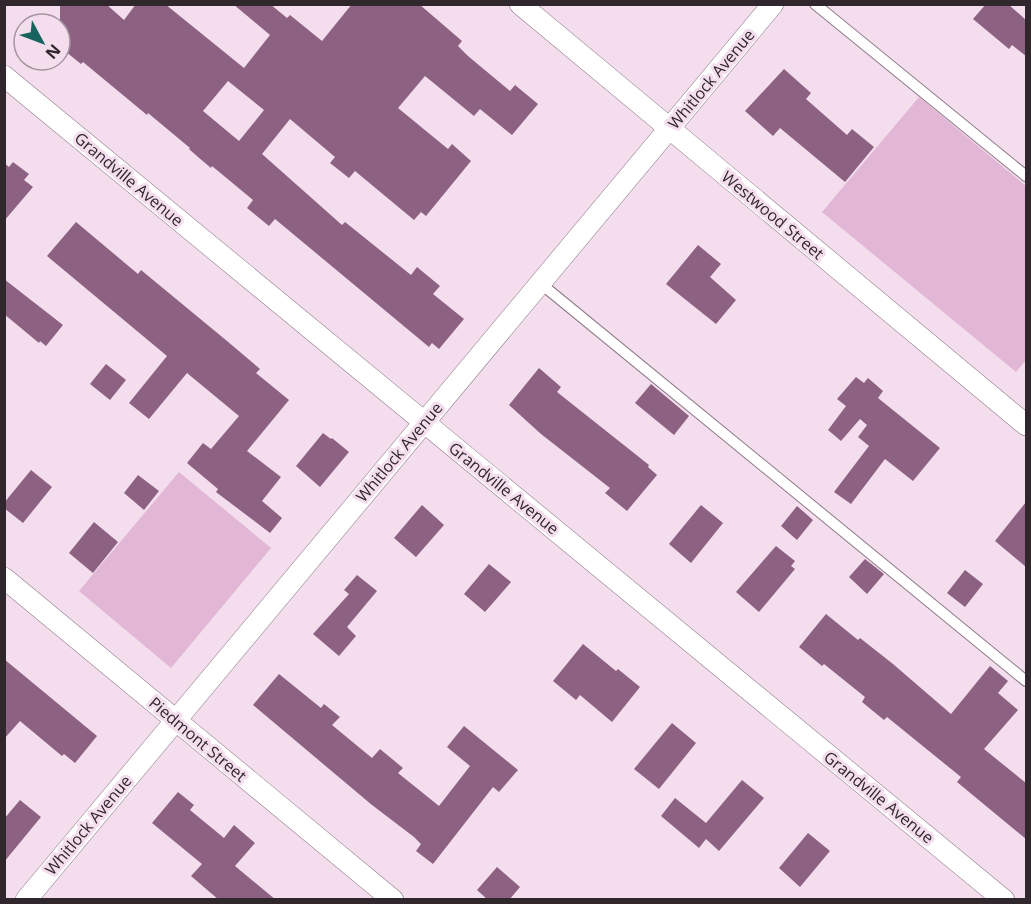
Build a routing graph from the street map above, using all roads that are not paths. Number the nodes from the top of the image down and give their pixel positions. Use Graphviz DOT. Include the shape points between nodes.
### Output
graph roads {
  1 [pos="519,4"];
  2 [pos="773,4"];
  3 [pos="815,4"];
  4 [pos="4,76"];
  5 [pos="669,128"];
  6 [pos="1026,176"];
  7 [pos="540,283"];
  8 [pos="424,422"];
  9 [pos="1026,425"];
  10 [pos="4,578"];
  11 [pos="1026,681"];
  12 [pos="176,720"];
  13 [pos="26,900"];
  14 [pos="393,900"];
  15 [pos="1004,900"];
  1 -- 5 [label="street, Westwood Street"];
  2 -- 5 [label="street, Whitlock Avenue"];
  3 -- 6 [label="lane"];
  4 -- 8 [label="street, Grandville Avenue"];
  5 -- 7 [label="street, Whitlock Avenue"];
  5 -- 9 [label="street, Westwood Street"];
  7 -- 8 [label="street, Whitlock Avenue"];
  7 -- 11 [label="lane"];
  8 -- 12 [label="street, Whitlock Avenue"];
  8 -- 15 [label="street, Grandville Avenue"];
  10 -- 12 [label="street, Piedmont Street"];
  12 -- 13 [label="street, Whitlock Avenue"];
  12 -- 14 [label="street, Piedmont Street"];
}
